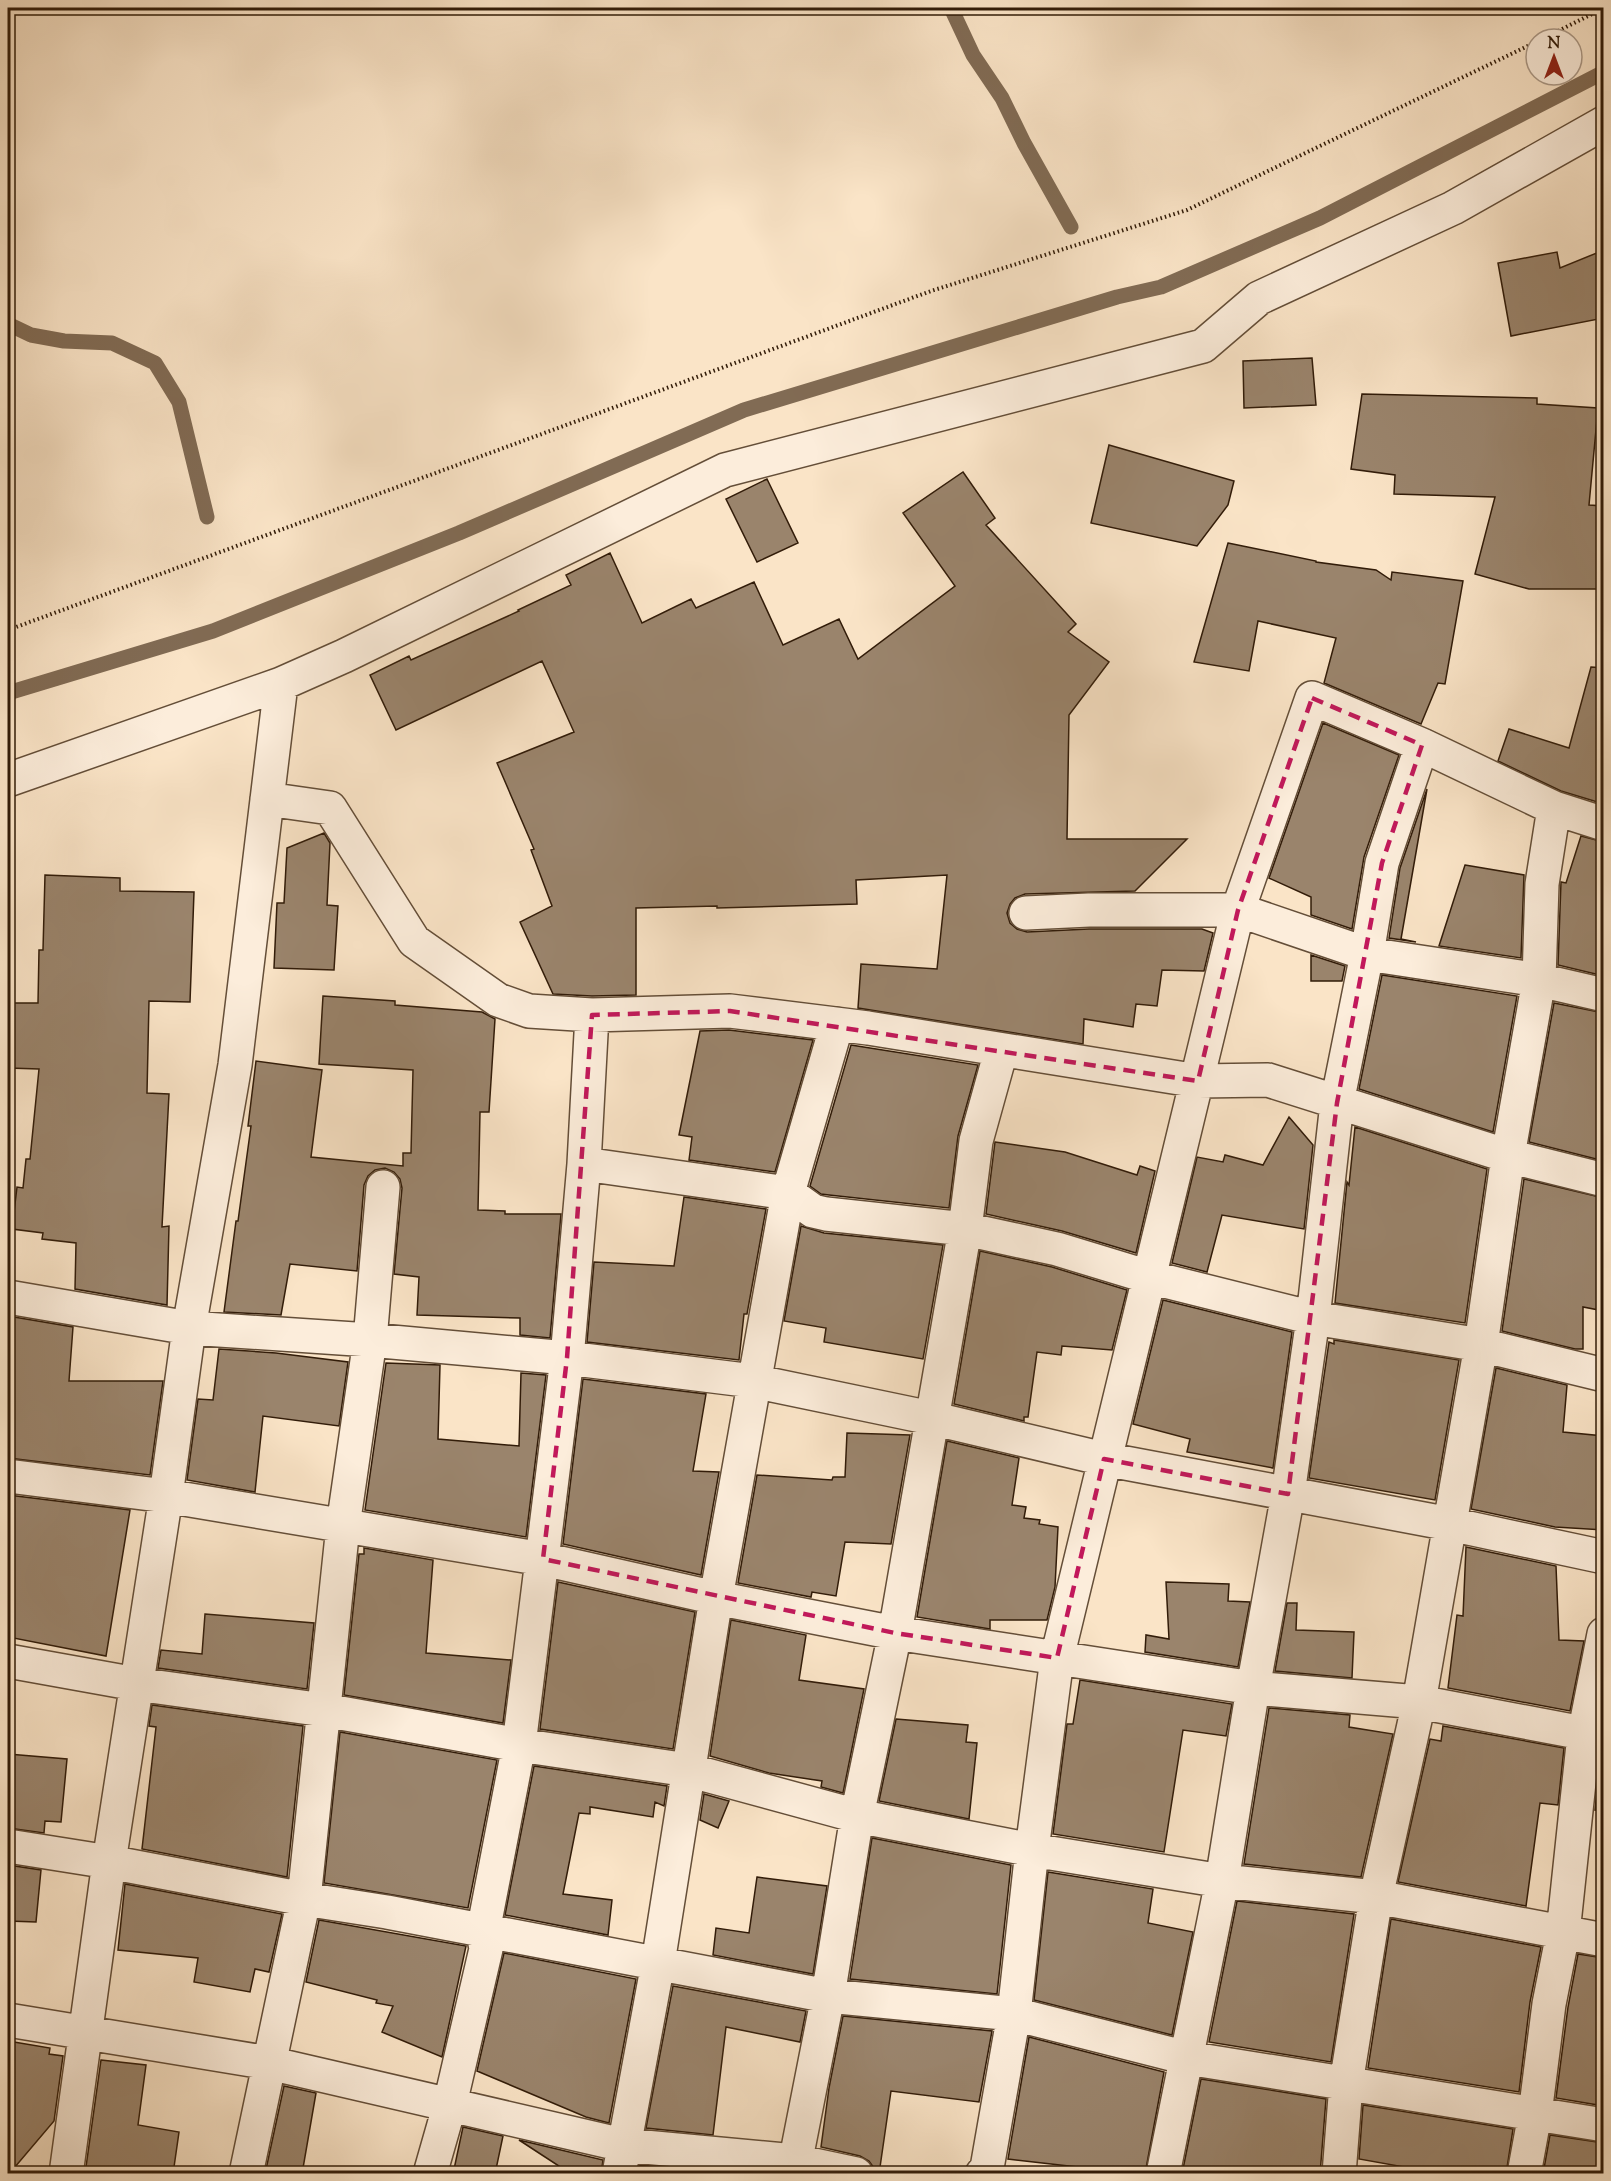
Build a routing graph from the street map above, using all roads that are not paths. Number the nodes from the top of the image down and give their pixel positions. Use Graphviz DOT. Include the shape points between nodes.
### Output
graph roads {
  1 [pos="1604,123"];
  2 [pos="281,684"];
  3 [pos="1422,745"];
  4 [pos="8,780"];
  5 [pos="267,799"];
  6 [pos="1554,808"];
  7 [pos="1604,824"];
  8 [pos="1238,910"];
  9 [pos="1026,913"];
  10 [pos="1367,954"];
  11 [pos="1539,980"];
  12 [pos="1604,995"];
  13 [pos="592,1014"];
  14 [pos="837,1024"];
  15 [pos="1001,1051"];
  16 [pos="1198,1081"];
  17 [pos="1336,1103"];
  18 [pos="1508,1156"];
  19 [pos="584,1164"];
  20 [pos="1604,1180"];
  21 [pos="383,1187"];
  22 [pos="788,1193"];
  23 [pos="965,1229"];
  24 [pos="1149,1277"];
  25 [pos="8,1297"];
  26 [pos="1313,1318"];
  27 [pos="189,1328"];
  28 [pos="370,1340"];
  29 [pos="1481,1345"];
  30 [pos="567,1359"];
  31 [pos="1604,1375"];
  32 [pos="753,1381"];
  33 [pos="931,1418"];
  34 [pos="1104,1459"];
  35 [pos="8,1476"];
  36 [pos="1288,1494"];
  37 [pos="166,1496"];
  38 [pos="1450,1524"];
  39 [pos="343,1526"];
  40 [pos="1604,1557"];
  41 [pos="543,1559"];
  42 [pos="716,1598"];
  43 [pos="895,1633"];
  44 [pos="1604,1634"];
  45 [pos="1057,1658"];
  46 [pos="8,1661"];
  47 [pos="136,1684"];
  48 [pos="1253,1688"];
  49 [pos="1419,1702"];
  50 [pos="324,1710"];
  51 [pos="1594,1736"];
  52 [pos="519,1745"];
  53 [pos="688,1770"];
  54 [pos="857,1816"];
  55 [pos="8,1846"];
  56 [pos="1032,1850"];
  57 [pos="110,1862"];
  58 [pos="1222,1881"];
  59 [pos="1376,1897"];
  60 [pos="304,1899"];
  61 [pos="483,1932"];
  62 [pos="1563,1933"];
  63 [pos="1604,1940"];
  64 [pos="658,1963"];
  65 [pos="828,1996"];
  66 [pos="1014,2014"];
  67 [pos="8,2020"];
  68 [pos="85,2034"];
  69 [pos="1187,2058"];
  70 [pos="269,2063"];
  71 [pos="1346,2084"];
  72 [pos="450,2104"];
  73 [pos="1535,2114"];
  74 [pos="1604,2125"];
  75 [pos="621,2159"];
  76 [pos="794,2167"];
  77 [pos="66,2174"];
  78 [pos="246,2174"];
  79 [pos="430,2174"];
  80 [pos="856,2174"];
  81 [pos="982,2174"];
  82 [pos="1163,2174"];
  83 [pos="1339,2174"];
  84 [pos="1524,2174"];
  1 -- 2 [label="street" via="1453,208 1259,298 1203,346 726,470"];
  2 -- 4 [label="street"];
  2 -- 5 [label="street"];
  3 -- 6 [label="street"];
  3 -- 8 [label="street" via="1312,698"];
  3 -- 10 [label="street" via="1382,863"];
  5 -- 13 [label="street" via="330,808 414,941 498,1000 530,1011"];
  5 -- 27 [label="street" via="235,1065"];
  6 -- 7 [label="street"];
  6 -- 11 [label="street" via="1542,884"];
  8 -- 9 [label="street"];
  8 -- 10 [label="street"];
  8 -- 16 [label="street"];
  10 -- 11 [label="street"];
  10 -- 17 [label="street"];
  11 -- 12 [label="street"];
  11 -- 18 [label="street"];
  13 -- 14 [label="street" via="730,1011"];
  13 -- 19 [label="street"];
  14 -- 15 [label="street"];
  14 -- 22 [label="street"];
  15 -- 16 [label="street"];
  15 -- 23 [label="street" via="976,1141"];
  16 -- 17 [label="street" via="1268,1080"];
  16 -- 24 [label="street"];
  17 -- 18 [label="street"];
  17 -- 26 [label="street"];
  18 -- 20 [label="street"];
  18 -- 29 [label="street"];
  19 -- 22 [label="street"];
  19 -- 30 [label="street"];
  21 -- 28 [label="street"];
  22 -- 23 [label="street" via="818,1213"];
  22 -- 32 [label="street"];
  23 -- 24 [label="street" via="1057,1249"];
  23 -- 33 [label="street"];
  24 -- 26 [label="street"];
  24 -- 34 [label="street"];
  25 -- 27 [label="street"];
  26 -- 29 [label="street"];
  26 -- 36 [label="street"];
  27 -- 28 [label="street"];
  27 -- 37 [label="street"];
  28 -- 30 [label="street"];
  28 -- 39 [label="street"];
  29 -- 31 [label="street"];
  29 -- 38 [label="street"];
  30 -- 32 [label="street"];
  30 -- 41 [label="street"];
  32 -- 33 [label="street"];
  32 -- 42 [label="street"];
  33 -- 34 [label="street"];
  33 -- 43 [label="street"];
  34 -- 36 [label="street"];
  34 -- 45 [label="street"];
  35 -- 37 [label="street"];
  36 -- 38 [label="street"];
  36 -- 48 [label="street"];
  37 -- 39 [label="street"];
  37 -- 47 [label="street"];
  38 -- 40 [label="street"];
  38 -- 49 [label="street"];
  39 -- 41 [label="street"];
  39 -- 50 [label="street"];
  41 -- 42 [label="street"];
  41 -- 52 [label="street"];
  42 -- 43 [label="street"];
  42 -- 53 [label="street"];
  43 -- 45 [label="street"];
  43 -- 54 [label="street"];
  44 -- 51 [label="street"];
  45 -- 48 [label="street"];
  45 -- 56 [label="street"];
  46 -- 47 [label="street"];
  47 -- 50 [label="street"];
  47 -- 57 [label="street"];
  48 -- 49 [label="street"];
  48 -- 58 [label="street"];
  49 -- 51 [label="street"];
  49 -- 59 [label="street"];
  50 -- 52 [label="street"];
  50 -- 60 [label="street"];
  51 -- 62 [label="street"];
  52 -- 53 [label="street"];
  52 -- 61 [label="street"];
  53 -- 54 [label="street"];
  53 -- 64 [label="street"];
  54 -- 56 [label="street"];
  54 -- 65 [label="street"];
  55 -- 57 [label="street"];
  56 -- 58 [label="street"];
  56 -- 66 [label="street"];
  57 -- 60 [label="street"];
  57 -- 68 [label="street"];
  58 -- 59 [label="street"];
  58 -- 69 [label="street"];
  59 -- 62 [label="street"];
  59 -- 71 [label="street"];
  60 -- 61 [label="street"];
  60 -- 70 [label="street"];
  61 -- 64 [label="street"];
  61 -- 72 [label="street" via="486,1949"];
  62 -- 63 [label="street"];
  62 -- 73 [label="street"];
  64 -- 65 [label="street"];
  64 -- 75 [label="street"];
  65 -- 66 [label="street"];
  65 -- 76 [label="street"];
  66 -- 69 [label="street"];
  66 -- 81 [label="street" via="987,2168"];
  67 -- 68 [label="street"];
  68 -- 70 [label="street"];
  68 -- 77 [label="street"];
  69 -- 71 [label="street"];
  69 -- 82 [label="street"];
  70 -- 72 [label="street"];
  70 -- 78 [label="street"];
  71 -- 73 [label="street"];
  71 -- 83 [label="street"];
  72 -- 75 [label="street"];
  72 -- 79 [label="street"];
  73 -- 74 [label="street"];
  73 -- 84 [label="street"];
  75 -- 76 [label="street"];
  76 -- 80 [label="street"];
}
